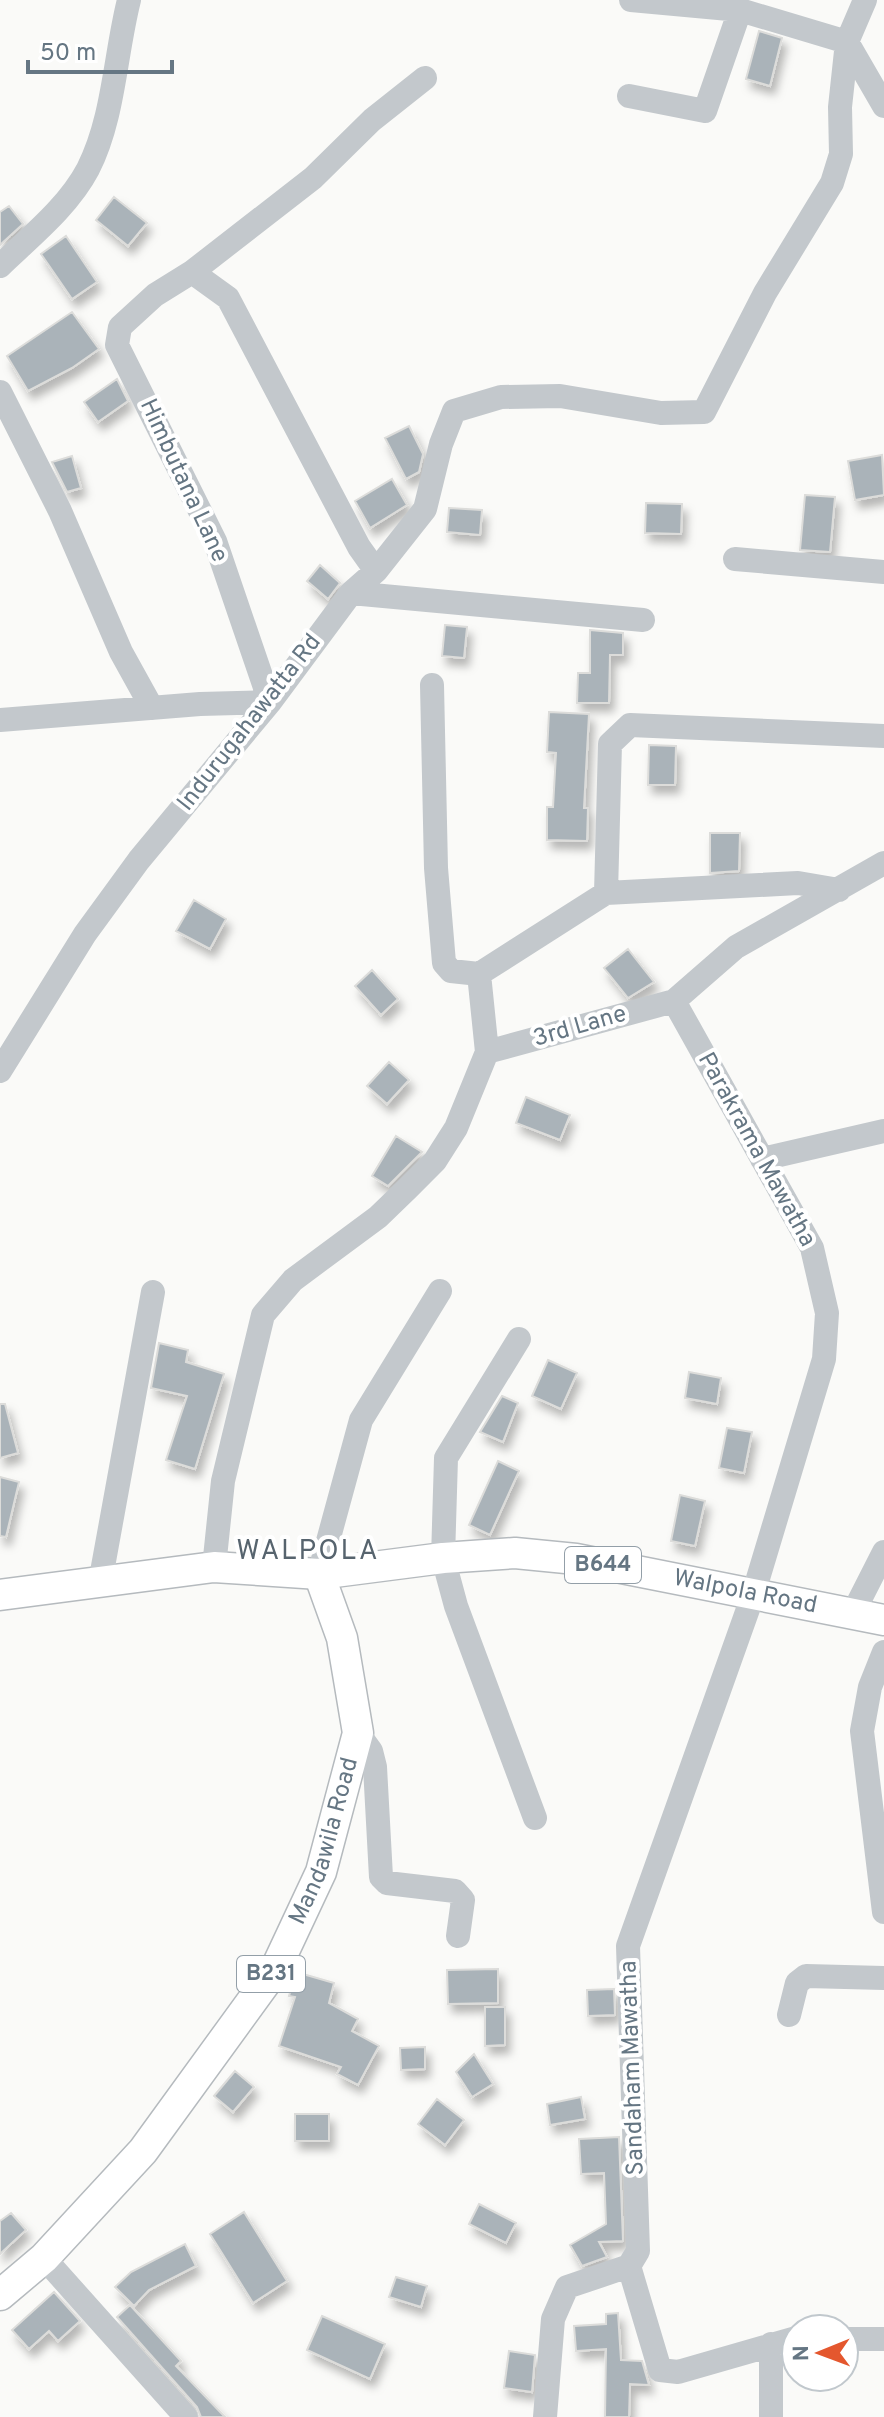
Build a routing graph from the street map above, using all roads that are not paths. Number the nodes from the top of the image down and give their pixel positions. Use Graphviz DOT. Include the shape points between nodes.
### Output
graph roads {
  1 [pos="129,0"];
  2 [pos="631,0"];
  3 [pos="865,0"];
  4 [pos="740,10"];
  5 [pos="847,42"];
  6 [pos="425,78"];
  7 [pos="629,96"];
  8 [pos="884,106"];
  9 [pos="0,266"];
  10 [pos="192,272"];
  11 [pos="0,392"];
  12 [pos="735,559"];
  13 [pos="376,571"];
  14 [pos="884,572"];
  15 [pos="351,593"];
  16 [pos="643,620"];
  17 [pos="432,685"];
  18 [pos="270,702"];
  19 [pos="152,708"];
  20 [pos="0,720"];
  21 [pos="884,736"];
  22 [pos="884,863"];
  23 [pos="839,890"];
  24 [pos="606,893"];
  25 [pos="479,974"];
  26 [pos="674,1001"];
  27 [pos="487,1052"];
  28 [pos="0,1071"];
  29 [pos="884,1131"];
  30 [pos="762,1159"];
  31 [pos="440,1291"];
  32 [pos="153,1292"];
  33 [pos="519,1339"];
  34 [pos="884,1552"];
  35 [pos="443,1558"];
  36 [pos="214,1567"];
  37 [pos="319,1574"];
  38 [pos="100,1583"];
  39 [pos="0,1595"];
  40 [pos="753,1595"];
  41 [pos="853,1613"];
  42 [pos="884,1620"];
  43 [pos="884,1652"];
  44 [pos="358,1733"];
  45 [pos="535,1818"];
  46 [pos="884,1912"];
  47 [pos="458,1936"];
  48 [pos="884,1978"];
  49 [pos="789,2015"];
  50 [pos="44,2258"];
  51 [pos="629,2266"];
  52 [pos="0,2295"];
  53 [pos="860,2339"];
  54 [pos="884,2339"];
  55 [pos="780,2342"];
  56 [pos="771,2344"];
  57 [pos="186,2417"];
  58 [pos="545,2417"];
  59 [pos="771,2417"];
  1 -- 9 [label="street" via="106,116 88,169 63,204"];
  2 -- 4 [label="street"];
  3 -- 5 [label="street"];
  4 -- 5 [label="street"];
  4 -- 7 [label="street" via="705,111"];
  5 -- 8 [label="street"];
  5 -- 13 [label="street, Indurugahawatta Rd" via="841,154 832,183 765,293 704,412 661,413 560,396 501,397 454,411 425,509"];
  6 -- 10 [label="street, Himbutana Lane" via="313,178"];
  10 -- 13 [label="street" via="228,298"];
  10 -- 18 [label="street, Himbutana Lane" via="155,295 120,327 117,345 215,541"];
  11 -- 19 [label="street"];
  12 -- 14 [label="street"];
  13 -- 15 [label="street, Indurugahawatta Rd"];
  15 -- 16 [label="street"];
  15 -- 18 [label="street, Indurugahawatta Rd"];
  17 -- 25 [label="street" via="444,963 451,971"];
  18 -- 19 [label="street"];
  18 -- 28 [label="street, Indurugahawatta Rd" via="139,860 85,934"];
  19 -- 20 [label="street"];
  21 -- 24 [label="street" via="630,725 610,744"];
  22 -- 23 [label="street"];
  23 -- 24 [label="street" via="798,883"];
  23 -- 26 [label="street" via="736,947"];
  24 -- 25 [label="street"];
  25 -- 27 [label="street"];
  26 -- 27 [label="street, 3rd Lane"];
  26 -- 30 [label="street, Parakrama Mawatha"];
  27 -- 36 [label="street" via="456,1128 435,1161 378,1217 293,1280 263,1315 223,1481"];
  29 -- 30 [label="street"];
  30 -- 40 [label="street, Parakrama Mawatha" via="812,1248 827,1313 824,1359"];
  31 -- 37 [label="street" via="361,1420"];
  32 -- 38 [label="street"];
  33 -- 35 [label="street" via="446,1458"];
  34 -- 41 [label="street"];
  35 -- 37 [label="main road, Walpola Road / B644"];
  35 -- 40 [label="main road, Walpola Road / B644" via="515,1553 576,1559"];
  35 -- 45 [label="street"];
  36 -- 37 [label="main road, B644"];
  36 -- 38 [label="main road, B644"];
  37 -- 44 [label="main road, Mandawila Road / B231" via="342,1638"];
  38 -- 39 [label="main road, B644"];
  40 -- 41 [label="main road, Walpola Road / B644"];
  40 -- 51 [label="street, Sandaham Mawatha" via="628,1946 639,2216 638,2251"];
  41 -- 42 [label="main road, Walpola Road / B644"];
  43 -- 46 [label="street" via="870,1687 862,1731"];
  44 -- 47 [label="street" via="375,1767 381,1877 387,1883 455,1891 463,1900"];
  44 -- 50 [label="main road, Mandawila Road / B231" via="321,1872 276,1968 143,2151"];
  48 -- 49 [label="street" via="806,1976 797,1983"];
  50 -- 52 [label="main road, Mandawila Road / B231"];
  50 -- 57 [label="street"];
  51 -- 56 [label="street" via="660,2370 678,2372"];
  51 -- 58 [label="street" via="567,2287 553,2319"];
  53 -- 54 [label="street"];
  55 -- 56 [label="street"];
  56 -- 59 [label="street"];
}
